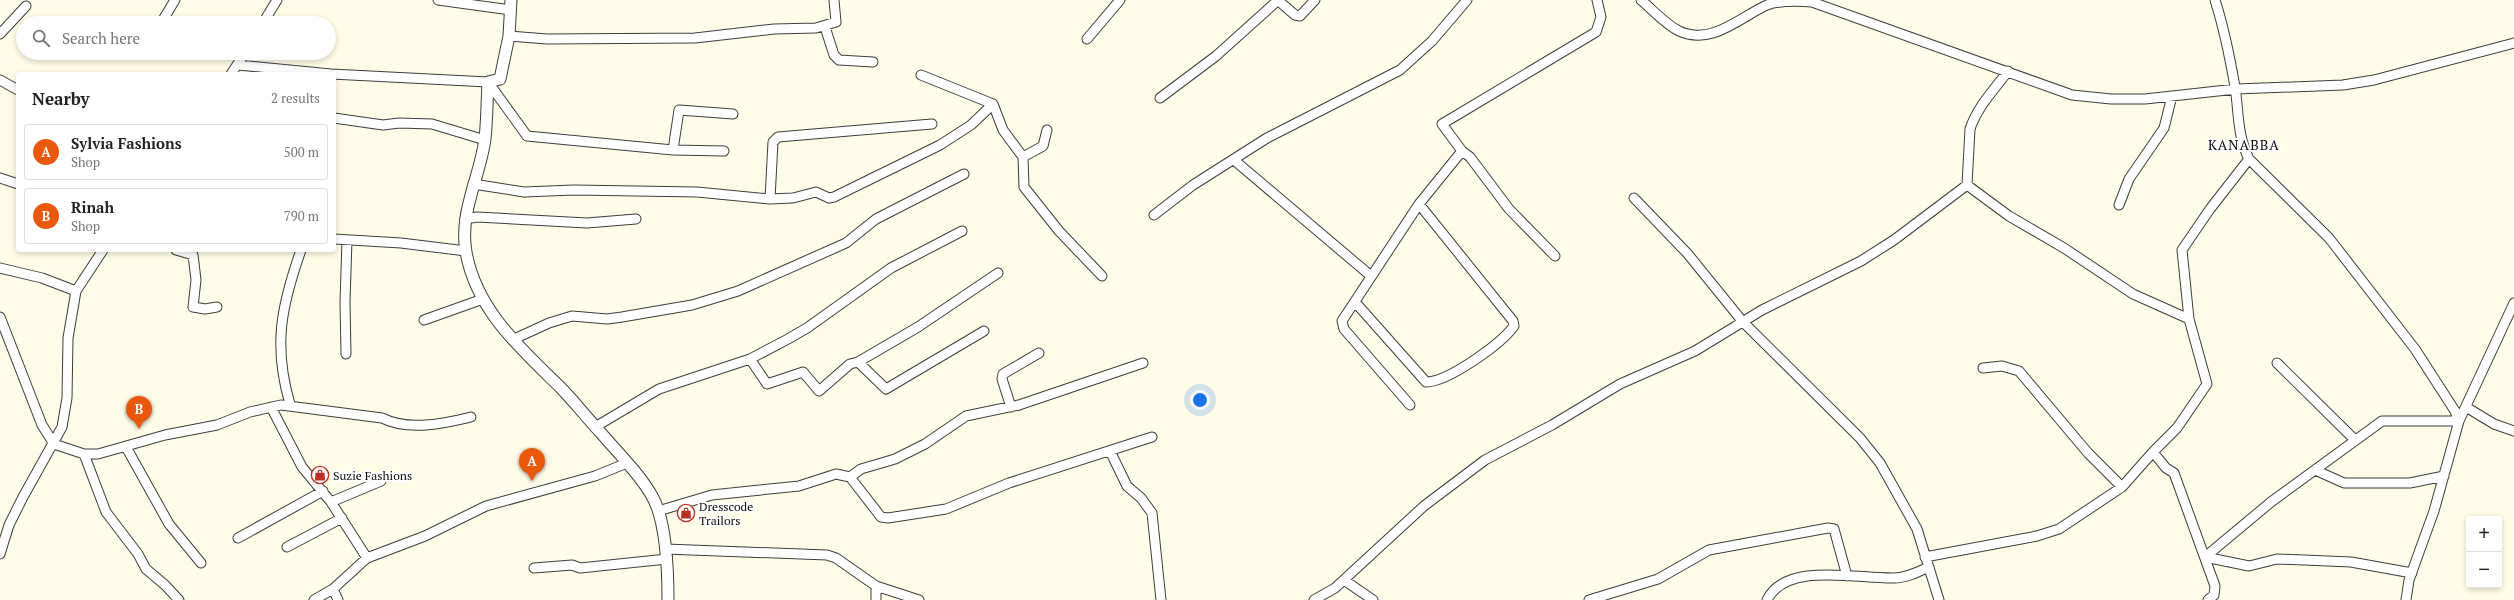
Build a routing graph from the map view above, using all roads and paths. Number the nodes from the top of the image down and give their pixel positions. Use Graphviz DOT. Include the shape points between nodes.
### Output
graph roads {
  1 [pos="175,0"];
  2 [pos="277,0"];
  3 [pos="438,0"];
  4 [pos="834,0"];
  5 [pos="1120,0"];
  6 [pos="1315,0"];
  7 [pos="1467,0"];
  8 [pos="1597,0"];
  9 [pos="1641,0"];
  10 [pos="2216,0"];
  11 [pos="511,5"];
  12 [pos="26,6"];
  13 [pos="17,16"];
  14 [pos="165,16"];
  15 [pos="267,16"];
  16 [pos="16,17"];
  17 [pos="825,27"];
  18 [pos="0,34"];
  19 [pos="509,36"];
  20 [pos="1087,40"];
  21 [pos="2514,43"];
  22 [pos="241,60"];
  23 [pos="873,62"];
  24 [pos="238,65"];
  25 [pos="2008,71"];
  26 [pos="233,72"];
  27 [pos="310,72"];
  28 [pos="336,74"];
  29 [pos="921,75"];
  30 [pos="0,80"];
  31 [pos="488,82"];
  32 [pos="16,89"];
  33 [pos="2236,89"];
  34 [pos="2172,96"];
  35 [pos="1160,98"];
  36 [pos="993,104"];
  37 [pos="733,114"];
  38 [pos="336,118"];
  39 [pos="932,124"];
  40 [pos="1047,130"];
  41 [pos="485,140"];
  42 [pos="673,150"];
  43 [pos="724,151"];
  44 [pos="1462,152"];
  45 [pos="1023,157"];
  46 [pos="2249,159"];
  47 [pos="1234,160"];
  48 [pos="964,174"];
  49 [pos="0,178"];
  50 [pos="16,183"];
  51 [pos="473,184"];
  52 [pos="1967,185"];
  53 [pos="1634,198"];
  54 [pos="770,199"];
  55 [pos="1419,204"];
  56 [pos="2119,204"];
  57 [pos="1154,215"];
  58 [pos="636,219"];
  59 [pos="465,220"];
  60 [pos="962,231"];
  61 [pos="336,239"];
  62 [pos="347,240"];
  63 [pos="466,251"];
  64 [pos="102,252"];
  65 [pos="183,252"];
  66 [pos="300,252"];
  67 [pos="1555,256"];
  68 [pos="0,268"];
  69 [pos="998,273"];
  70 [pos="1102,276"];
  71 [pos="1371,276"];
  72 [pos="76,290"];
  73 [pos="483,299"];
  74 [pos="1355,302"];
  75 [pos="2514,303"];
  76 [pos="217,307"];
  77 [pos="0,317"];
  78 [pos="2189,319"];
  79 [pos="424,320"];
  80 [pos="1743,322"];
  81 [pos="984,331"];
  82 [pos="512,340"];
  83 [pos="1039,353"];
  84 [pos="346,354"];
  85 [pos="750,359"];
  86 [pos="858,362"];
  87 [pos="1143,363"];
  88 [pos="2277,363"];
  89 [pos="1983,368"];
  90 [pos="290,404"];
  91 [pos="1410,405"];
  92 [pos="1011,406"];
  93 [pos="271,407"];
  94 [pos="2466,407"];
  95 [pos="471,417"];
  96 [pos="2459,421"];
  97 [pos="595,427"];
  98 [pos="2514,431"];
  99 [pos="1152,437"];
  100 [pos="2355,440"];
  101 [pos="54,444"];
  102 [pos="126,447"];
  103 [pos="1110,451"];
  104 [pos="2153,452"];
  105 [pos="84,454"];
  106 [pos="627,463"];
  107 [pos="2316,470"];
  108 [pos="2444,476"];
  109 [pos="850,477"];
  110 [pos="381,481"];
  111 [pos="2122,487"];
  112 [pos="323,491"];
  113 [pos="331,502"];
  114 [pos="658,511"];
  115 [pos="342,518"];
  116 [pos="238,538"];
  117 [pos="287,547"];
  118 [pos="0,554"];
  119 [pos="666,554"];
  120 [pos="1925,557"];
  121 [pos="2205,557"];
  122 [pos="367,558"];
  123 [pos="201,563"];
  124 [pos="1929,567"];
  125 [pos="534,568"];
  126 [pos="2412,573"];
  127 [pos="1847,576"];
  128 [pos="1344,580"];
  129 [pos="876,586"];
  130 [pos="333,589"];
  131 [pos="2216,596"];
  132 [pos="179,600"];
  133 [pos="314,600"];
  134 [pos="338,600"];
  135 [pos="668,600"];
  136 [pos="876,600"];
  137 [pos="919,600"];
  138 [pos="1161,600"];
  139 [pos="1314,600"];
  140 [pos="1373,600"];
  141 [pos="1589,600"];
  142 [pos="1767,600"];
  143 [pos="1939,600"];
  144 [pos="2208,600"];
  145 [pos="2406,600"];
  1 -- 14 [label="street"];
  2 -- 15 [label="street"];
  3 -- 11 [label="street"];
  4 -- 17 [label="street" via="836,22"];
  5 -- 20 [label="street"];
  6 -- 35 [label="street" via="1300,16 1295,15 1280,2 1276,2 1216,56"];
  7 -- 47 [label="street" via="1428,45 1400,70 1267,138"];
  8 -- 44 [label="street" via="1601,17 1596,32 1444,121 1443,126"];
  9 -- 25 [label="street" via="1672,27 1685,33 1701,35 1724,30 1767,5 1777,2 1812,2"];
  10 -- 33 [label="street"];
  11 -- 19 [label="street"];
  12 -- 13 [label="street"];
  16 -- 18 [label="street"];
  17 -- 19 [label="street" via="774,29 695,38 547,39"];
  17 -- 23 [label="street" via="834,55 839,60"];
  19 -- 31 [label="street" via="500,79"];
  21 -- 33 [label="street" via="2368,81 2343,85"];
  22 -- 24 [label="street"];
  24 -- 26 [label="street"];
  24 -- 27 [label="street"];
  25 -- 34 [label="street" via="2072,95 2111,99"];
  25 -- 52 [label="street" via="1980,109 1970,130"];
  28 -- 31 [label="street"];
  29 -- 36 [label="street"];
  30 -- 32 [label="street"];
  31 -- 41 [label="street"];
  31 -- 42 [label="street" via="527,136"];
  33 -- 34 [label="street"];
  33 -- 46 [label="street" via="2238,128 2242,146"];
  34 -- 56 [label="street" via="2164,128 2129,178"];
  36 -- 45 [label="street" via="1003,130"];
  36 -- 54 [label="street" via="971,125 940,144 834,197 828,198 812,192 793,198"];
  37 -- 42 [label="street" via="679,110"];
  38 -- 41 [label="street" via="384,125 432,124"];
  39 -- 54 [label="street" via="778,137 774,142"];
  40 -- 45 [label="street" via="1043,146"];
  41 -- 51 [label="street"];
  42 -- 43 [label="street"];
  44 -- 55 [label="street"];
  44 -- 67 [label="street" via="1470,157 1509,208"];
  45 -- 70 [label="street" via="1024,187 1058,231"];
  46 -- 78 [label="street" via="2182,250"];
  46 -- 96 [label="street" via="2329,238 2415,349"];
  47 -- 57 [label="street" via="1193,185"];
  47 -- 71 [label="street"];
  48 -- 82 [label="street" via="882,215 846,243 738,291 692,305 622,317 607,319 572,316 549,323"];
  49 -- 50 [label="street"];
  51 -- 54 [label="street" via="524,192 697,192"];
  51 -- 59 [label="street"];
  52 -- 78 [label="street" via="2009,216 2064,248 2133,294"];
  52 -- 80 [label="street" via="1894,240 1861,261"];
  53 -- 80 [label="street" via="1687,253"];
  55 -- 71 [label="street"];
  55 -- 74 [label="street" via="1513,320 1514,326 1499,343 1448,376 1426,382"];
  58 -- 59 [label="street" via="587,223 477,216"];
  59 -- 63 [label="street"];
  60 -- 85 [label="street" via="892,268 807,328"];
  61 -- 62 [label="street"];
  62 -- 63 [label="street" via="409,243"];
  62 -- 84 [label="street" via="344,309"];
  63 -- 73 [label="street" via="476,287"];
  64 -- 72 [label="street"];
  65 -- 76 [label="street" via="193,255 196,280 193,307"];
  66 -- 90 [label="street" via="280,326 281,372"];
  68 -- 72 [label="street" via="42,278"];
  69 -- 86 [label="street" via="918,327"];
  71 -- 74 [label="street"];
  72 -- 101 [label="street" via="68,338 67,398 62,428"];
  73 -- 79 [label="street"];
  73 -- 82 [label="street" via="491,314"];
  74 -- 91 [label="street" via="1343,320 1343,326"];
  75 -- 94 [label="street"];
  77 -- 101 [label="street" via="42,425"];
  78 -- 104 [label="street" via="2207,384 2177,428"];
  80 -- 120 [label="street" via="1860,438 1880,463 1917,529"];
  80 -- 128 [label="street" via="1695,351 1620,384 1552,425 1485,460 1424,506"];
  81 -- 86 [label="street" via="886,389"];
  82 -- 97 [label="street" via="570,397"];
  83 -- 92 [label="street" via="1004,374 1002,379"];
  85 -- 86 [label="street" via="767,384 803,372 819,391 850,364"];
  85 -- 97 [label="street" via="659,389"];
  87 -- 92 [label="street"];
  88 -- 100 [label="street"];
  89 -- 111 [label="street" via="2002,366 2019,371 2088,453"];
  90 -- 93 [label="street"];
  90 -- 95 [label="street" via="382,418 405,425 439,424"];
  92 -- 109 [label="street" via="966,416 925,444 895,459 861,469"];
  93 -- 102 [label="street" via="217,425 165,435"];
  93 -- 112 [label="street" via="302,467"];
  94 -- 96 [label="street"];
  94 -- 98 [label="street" via="2494,424"];
  96 -- 100 [label="street" via="2382,421"];
  96 -- 108 [label="street"];
  97 -- 106 [label="street"];
  99 -- 103 [label="street"];
  100 -- 107 [label="street"];
  101 -- 105 [label="street"];
  101 -- 118 [label="street" via="19,504"];
  102 -- 105 [label="street" via="98,454"];
  102 -- 123 [label="street" via="169,524"];
  103 -- 109 [label="street" via="1009,483 946,509 888,518 879,515"];
  103 -- 138 [label="street" via="1127,486 1141,498 1152,513"];
  104 -- 111 [label="street"];
  104 -- 121 [label="street" via="2166,468 2174,473"];
  105 -- 132 [label="street" via="106,512 138,554 146,569"];
  106 -- 114 [label="street" via="652,496"];
  106 -- 122 [label="street" via="595,476 486,506 424,536"];
  107 -- 108 [label="street" via="2344,483 2410,483"];
  107 -- 121 [label="street"];
  108 -- 126 [label="street"];
  109 -- 114 [label="street" via="836,474 799,486 712,495"];
  110 -- 113 [label="street"];
  111 -- 120 [label="street" via="2059,529 2037,536"];
  112 -- 113 [label="street"];
  112 -- 116 [label="street"];
  113 -- 115 [label="street"];
  114 -- 119 [label="street"];
  115 -- 117 [label="street"];
  115 -- 122 [label="street"];
  119 -- 125 [label="street" via="580,568 572,565"];
  119 -- 129 [label="street" via="827,555 836,558"];
  119 -- 135 [label="street"];
  120 -- 124 [label="street"];
  121 -- 126 [label="street" via="2249,566 2277,559 2351,562"];
  121 -- 131 [label="street"];
  122 -- 130 [label="street"];
  124 -- 127 [label="street" via="1894,578"];
  124 -- 143 [label="street"];
  126 -- 145 [label="street"];
  127 -- 141 [label="street" via="1837,536 1834,529 1828,528 1708,550 1658,578"];
  127 -- 142 [label="street" via="1824,575 1787,580 1778,586"];
  128 -- 139 [label="street"];
  128 -- 140 [label="street"];
  129 -- 136 [label="street"];
  129 -- 137 [label="street"];
  130 -- 133 [label="street"];
  130 -- 134 [label="street"];
  131 -- 144 [label="street"];
}
